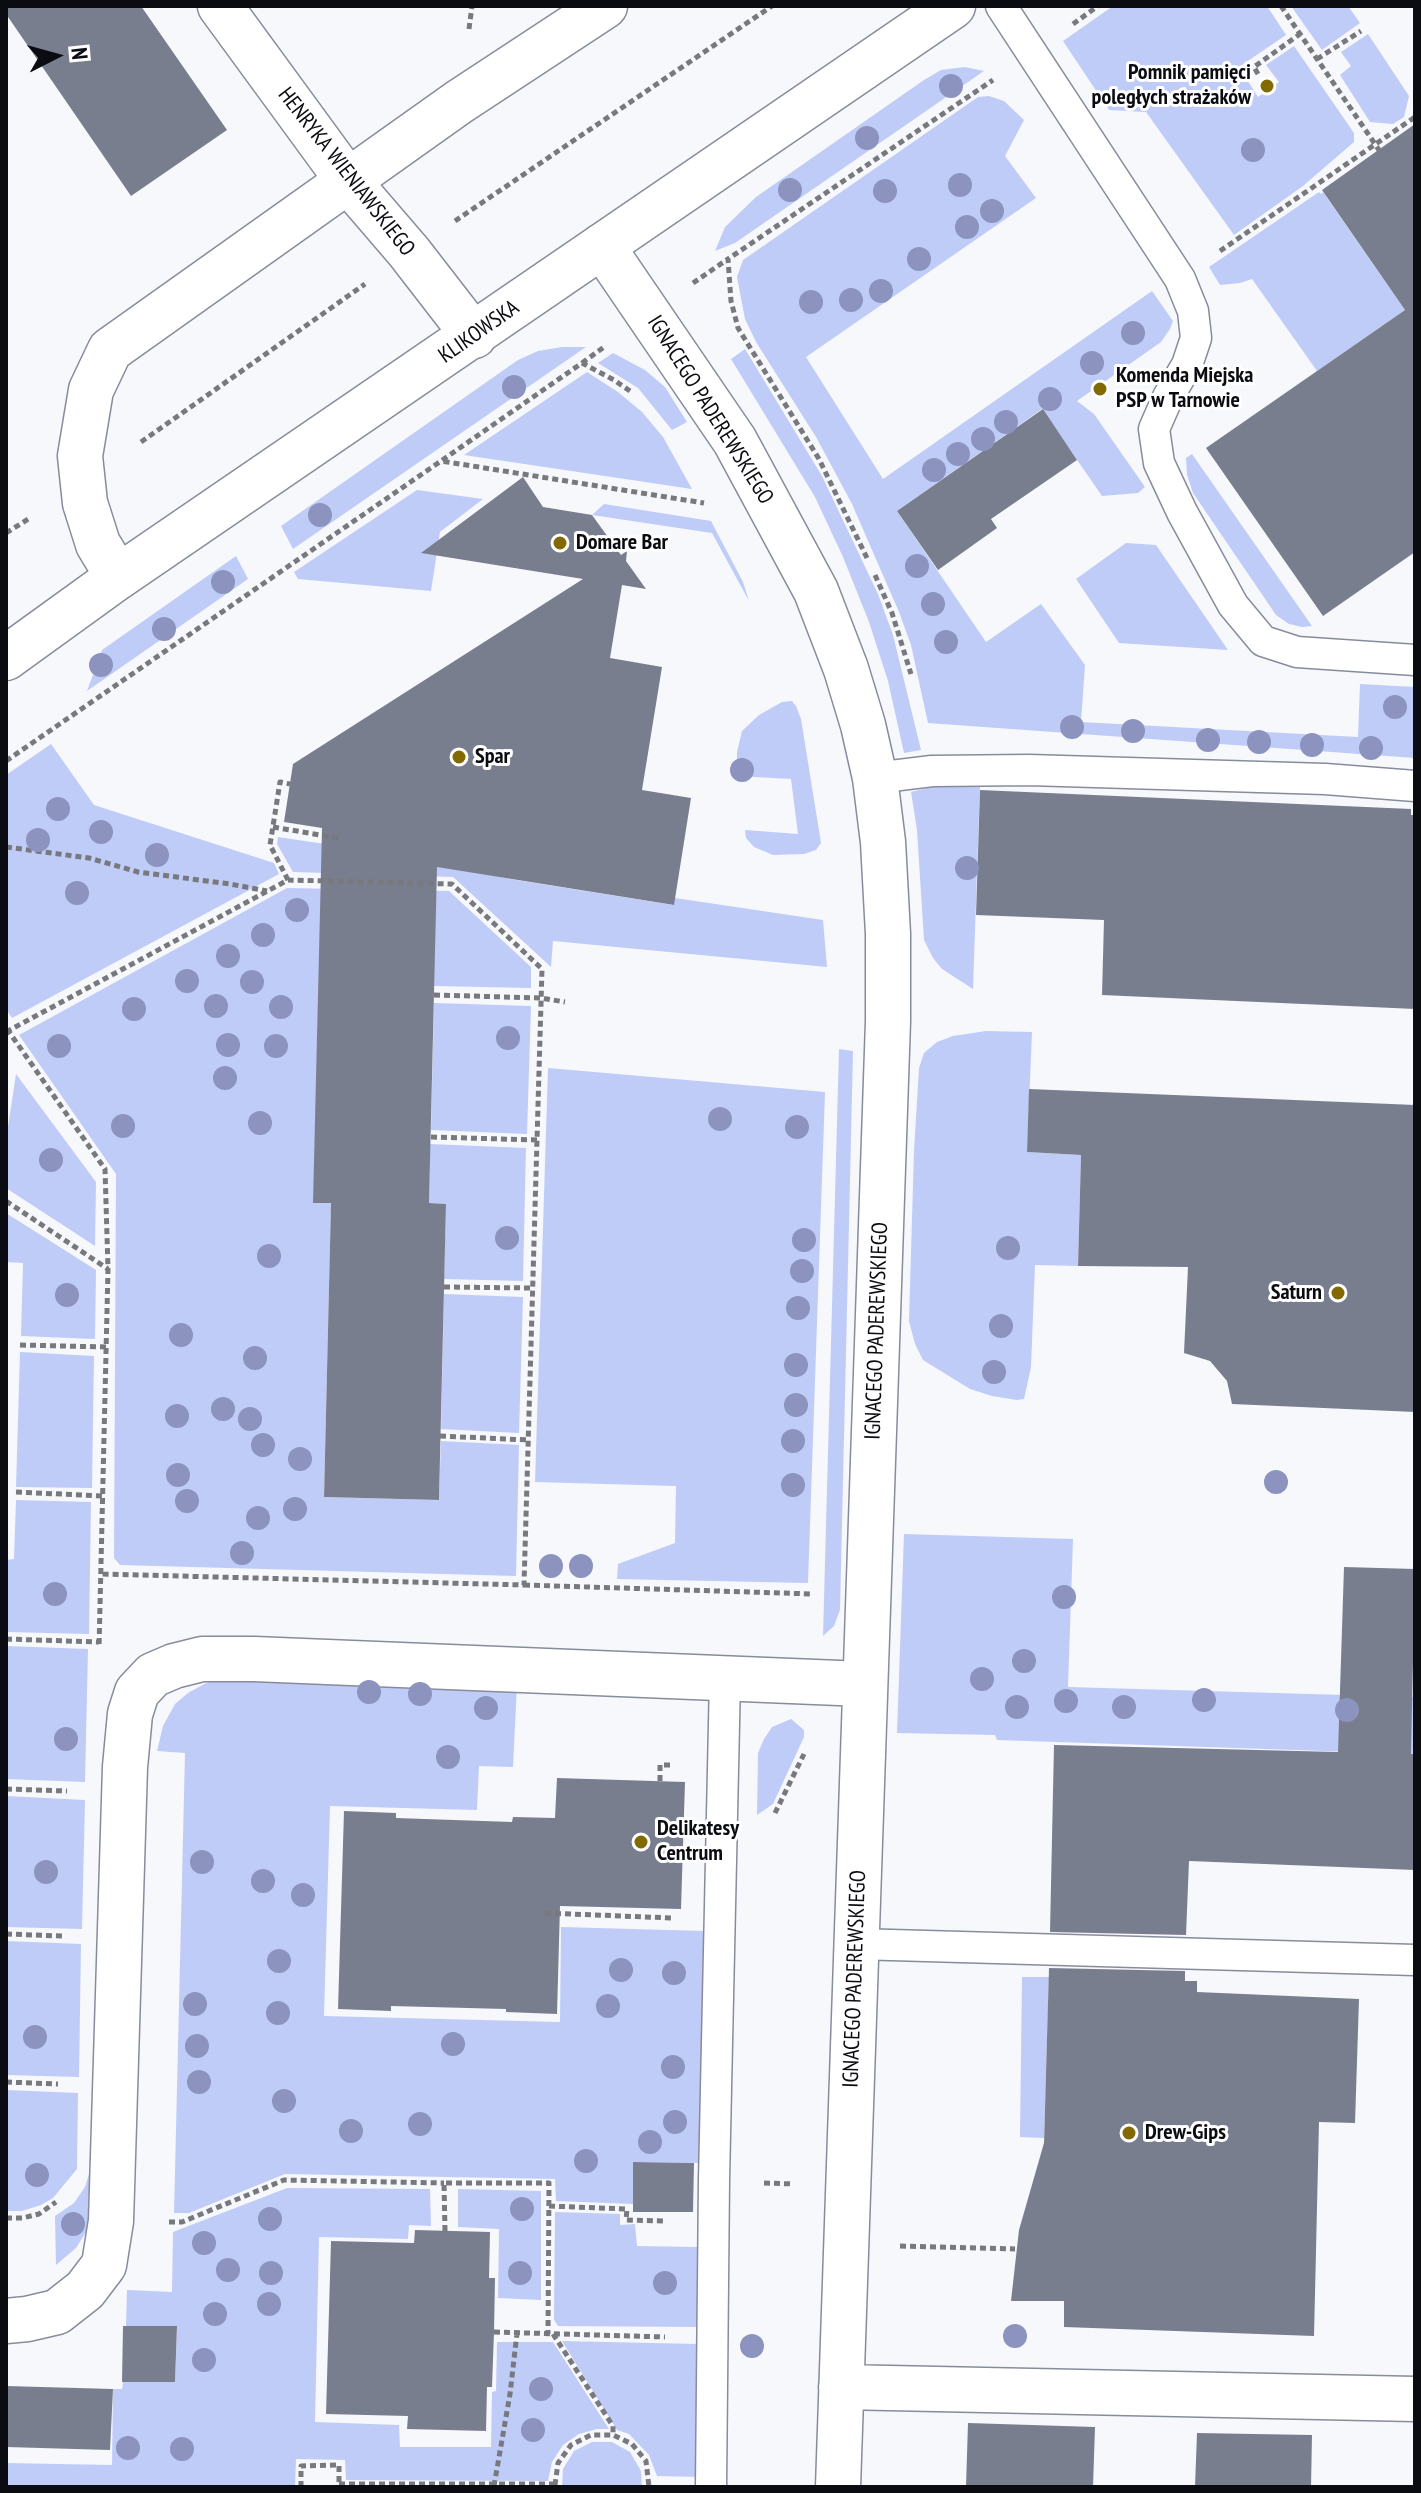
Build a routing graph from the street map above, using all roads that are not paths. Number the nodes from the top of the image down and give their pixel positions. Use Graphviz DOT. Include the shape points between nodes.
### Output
graph roads {
  1 [pos="220,6"];
  2 [pos="605,6"];
  3 [pos="953,6"];
  4 [pos="1001,6"];
  5 [pos="348,181"];
  6 [pos="602,246"];
  7 [pos="474,336"];
  8 [pos="118,577"];
  9 [pos="6,658"];
  10 [pos="1415,660"];
  11 [pos="875,778"];
  12 [pos="1415,786"];
  13 [pos="725,1678"];
  14 [pos="864,1684"];
  15 [pos="856,1944"];
  16 [pos="1415,1960"];
  17 [pos="6,2321"];
  18 [pos="841,2387"];
  19 [pos="1415,2399"];
  20 [pos="711,2487"];
  21 [pos="838,2487"];
  1 -- 5 [label="street, HENRYKA WIENIAWSKIEGO"];
  2 -- 5 [label="street"];
  3 -- 6 [label="street, KLIKOWSKA"];
  4 -- 10 [label="lane" via="1180,279 1193,311 1196,338 1154,429 1155,440 1159,463 1182,512 1233,605 1263,641 1297,652"];
  5 -- 7 [label="street, HENRYKA WIENIAWSKIEGO"];
  5 -- 8 [label="street" via="110,350 91,390 80,456 85,503 98,544"];
  6 -- 7 [label="street, KLIKOWSKA"];
  6 -- 11 [label="street, IGNACEGO PADEREWSKIEGO" via="735,441 816,591 846,669"];
  7 -- 8 [label="street, KLIKOWSKA"];
  8 -- 9 [label="street, KLIKOWSKA"];
  11 -- 12 [label="lane" via="932,771 1029,770"];
  11 -- 14 [label="street, IGNACEGO PADEREWSKIEGO" via="888,934 888,1021"];
  13 -- 14 [label="street"];
  13 -- 17 [label="street" via="254,1659 202,1659 153,1675 137,1692 130,1714 125,1767 111,2221 104,2265 85,2290 57,2312"];
  13 -- 20 [label="lane"];
  14 -- 15 [label="street, IGNACEGO PADEREWSKIEGO"];
  15 -- 16 [label="lane"];
  15 -- 18 [label="street, IGNACEGO PADEREWSKIEGO"];
  18 -- 19 [label="street"];
  18 -- 21 [label="street, IGNACEGO PADEREWSKIEGO"];
}
